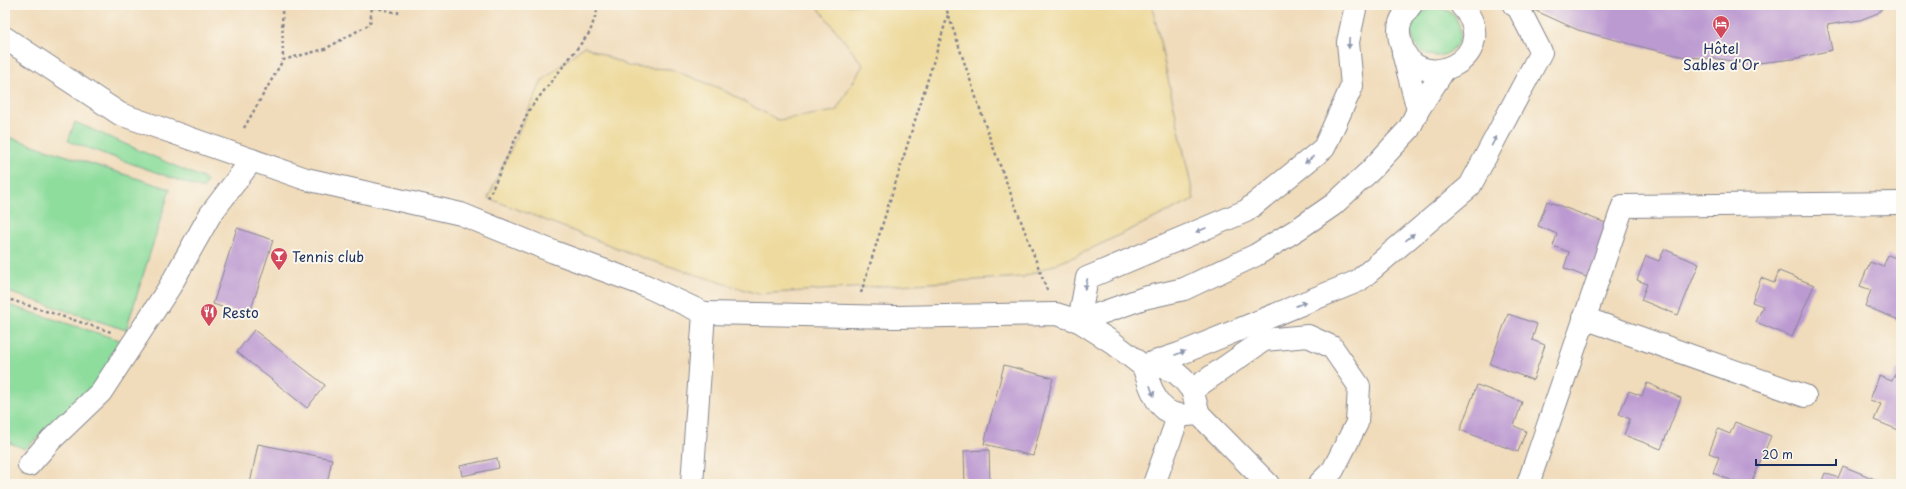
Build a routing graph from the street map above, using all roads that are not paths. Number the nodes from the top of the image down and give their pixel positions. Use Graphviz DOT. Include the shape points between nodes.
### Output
graph roads {
  1 [pos="1356,5"];
  2 [pos="1411,5"];
  3 [pos="1461,5"];
  4 [pos="1514,5"];
  5 [pos="5,38"];
  6 [pos="1404,53"];
  7 [pos="1444,70"];
  8 [pos="1418,110"];
  9 [pos="252,160"];
  10 [pos="1901,203"];
  11 [pos="704,313"];
  12 [pos="1584,318"];
  13 [pos="1079,321"];
  14 [pos="1143,366"];
  15 [pos="1192,390"];
  16 [pos="1805,396"];
  17 [pos="1189,415"];
  18 [pos="29,465"];
  19 [pos="692,484"];
  20 [pos="1154,484"];
  21 [pos="1268,484"];
  22 [pos="1319,484"];
  23 [pos="1528,484"];
  1 -- 13 [label="street, one-way" via="1348,42 1352,86 1324,148 1246,211 1087,278"];
  2 -- 6 [label="street" via="1402,18 1398,32"];
  3 -- 7 [label="street" via="1469,15 1473,43 1461,63"];
  14 -- 4 [label="street, one-way" via="1179,354 1358,281 1470,186 1541,52 1518,7"];
  5 -- 9 [label="street" via="120,114"];
  6 -- 7 [label="street" via="1414,64 1429,70"];
  6 -- 8 [label="street"];
  7 -- 8 [label="street"];
  8 -- 13 [label="street" via="1409,129 1371,170 1333,205 1298,229 1256,255 1184,289 1144,298"];
  9 -- 11 [label="street" via="306,179 461,214 644,285"];
  9 -- 18 [label="street" via="210,215 169,288 101,392"];
  10 -- 12 [label="street" via="1623,206"];
  11 -- 13 [label="street" via="854,316 1056,314"];
  11 -- 19 [label="street"];
  12 -- 16 [label="street"];
  12 -- 23 [label="street"];
  13 -- 14 [label="street"];
  14 -- 15 [label="street" via="1162,367 1175,372"];
  14 -- 17 [label="street, one-way" via="1156,400 1166,410"];
  15 -- 17 [label="street"];
  15 -- 22 [label="street" via="1264,340 1308,336 1332,347 1359,386 1357,423 1333,470"];
  17 -- 20 [label="street"];
  17 -- 21 [label="street"];
}
